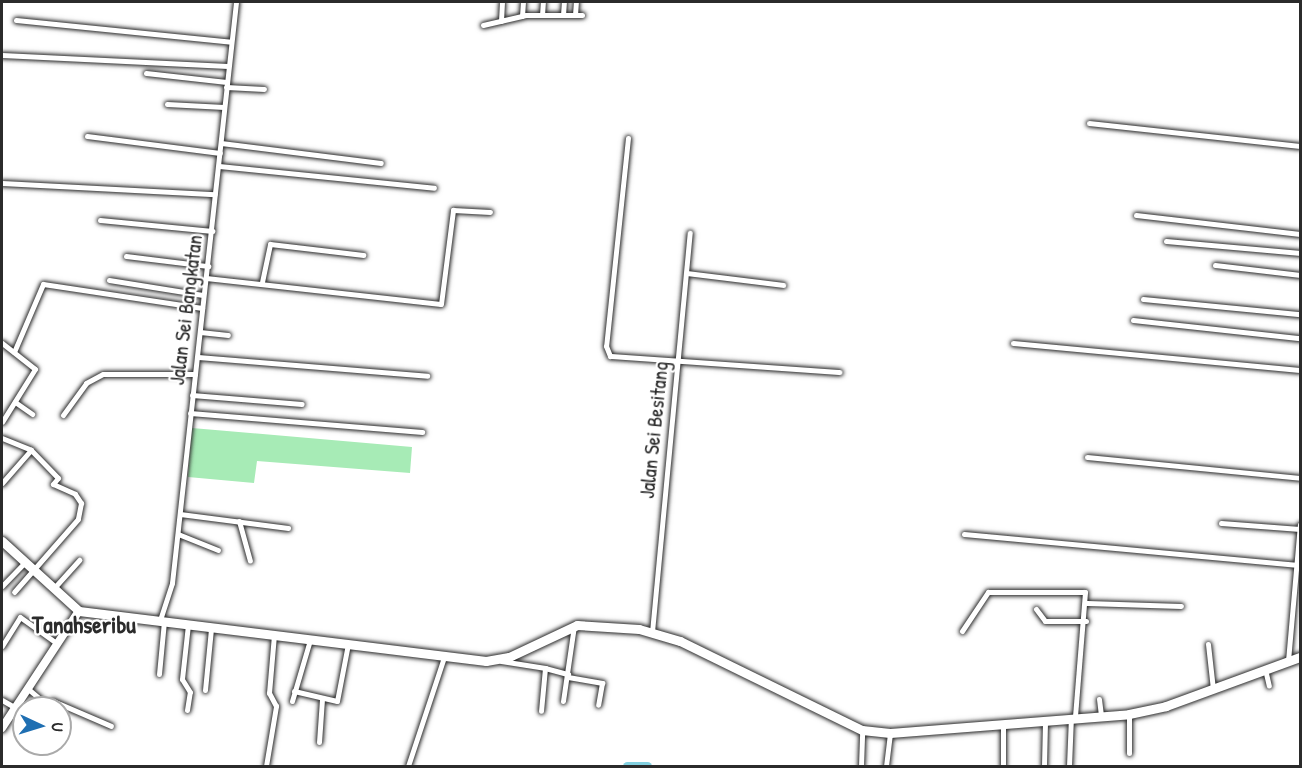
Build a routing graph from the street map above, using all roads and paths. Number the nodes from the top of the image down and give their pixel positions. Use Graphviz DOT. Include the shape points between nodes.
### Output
graph roads {
  1 [pos="236,2"];
  2 [pos="502,2"];
  3 [pos="523,2"];
  4 [pos="543,2"];
  5 [pos="564,2"];
  6 [pos="576,2"];
  7 [pos="542,15"];
  8 [pos="563,15"];
  9 [pos="575,15"];
  10 [pos="582,15"];
  11 [pos="522,16"];
  12 [pos="16,20"];
  13 [pos="501,21"];
  14 [pos="483,25"];
  15 [pos="231,42"];
  16 [pos="2,54"];
  17 [pos="228,66"];
  18 [pos="146,73"];
  19 [pos="226,84"];
  20 [pos="264,89"];
  21 [pos="166,104"];
  22 [pos="224,107"];
  23 [pos="1089,123"];
  24 [pos="87,136"];
  25 [pos="628,138"];
  26 [pos="221,143"];
  27 [pos="1300,146"];
  28 [pos="220,153"];
  29 [pos="381,163"];
  30 [pos="219,166"];
  31 [pos="2,183"];
  32 [pos="435,188"];
  33 [pos="215,194"];
  34 [pos="490,212"];
  35 [pos="1136,215"];
  36 [pos="100,220"];
  37 [pos="212,231"];
  38 [pos="690,233"];
  39 [pos="1300,234"];
  40 [pos="1166,240"];
  41 [pos="1300,253"];
  42 [pos="363,255"];
  43 [pos="126,256"];
  44 [pos="208,266"];
  45 [pos="1215,266"];
  46 [pos="687,273"];
  47 [pos="1300,275"];
  48 [pos="206,278"];
  49 [pos="109,280"];
  50 [pos="262,282"];
  51 [pos="783,285"];
  52 [pos="203,295"];
  53 [pos="1143,299"];
  54 [pos="202,308"];
  55 [pos="1300,314"];
  56 [pos="1132,320"];
  57 [pos="200,332"];
  58 [pos="228,335"];
  59 [pos="1300,338"];
  60 [pos="2,343"];
  61 [pos="1013,343"];
  62 [pos="14,352"];
  63 [pos="198,357"];
  64 [pos="678,357"];
  65 [pos="1300,370"];
  66 [pos="839,372"];
  67 [pos="195,374"];
  68 [pos="427,376"];
  69 [pos="192,395"];
  70 [pos="15,402"];
  71 [pos="302,404"];
  72 [pos="190,413"];
  73 [pos="32,414"];
  74 [pos="63,416"];
  75 [pos="2,422"];
  76 [pos="422,432"];
  77 [pos="2,438"];
  78 [pos="31,450"];
  79 [pos="1087,458"];
  80 [pos="1300,478"];
  81 [pos="2,483"];
  82 [pos="180,514"];
  83 [pos="239,521"];
  84 [pos="1221,523"];
  85 [pos="1300,525"];
  86 [pos="288,528"];
  87 [pos="1300,529"];
  88 [pos="178,534"];
  89 [pos="964,534"];
  90 [pos="2,541"];
  91 [pos="218,550"];
  92 [pos="79,560"];
  93 [pos="250,561"];
  94 [pos="25,562"];
  95 [pos="1296,565"];
  96 [pos="34,572"];
  97 [pos="2,586"];
  98 [pos="54,588"];
  99 [pos="14,592"];
  100 [pos="1087,603"];
  101 [pos="1180,606"];
  102 [pos="1036,609"];
  103 [pos="79,611"];
  104 [pos="162,621"];
  105 [pos="1086,621"];
  106 [pos="188,625"];
  107 [pos="574,626"];
  108 [pos="211,629"];
  109 [pos="962,631"];
  110 [pos="652,632"];
  111 [pos="274,635"];
  112 [pos="310,640"];
  113 [pos="56,642"];
  114 [pos="349,643"];
  115 [pos="1208,644"];
  116 [pos="2,646"];
  117 [pos="444,657"];
  118 [pos="1300,657"];
  119 [pos="500,661"];
  120 [pos="1288,661"];
  121 [pos="545,668"];
  122 [pos="1265,669"];
  123 [pos="159,674"];
  124 [pos="568,675"];
  125 [pos="1269,686"];
  126 [pos="27,688"];
  127 [pos="1213,689"];
  128 [pos="205,690"];
  129 [pos="294,691"];
  130 [pos="23,696"];
  131 [pos="322,699"];
  132 [pos="1099,699"];
  133 [pos="292,701"];
  134 [pos="563,701"];
  135 [pos="597,705"];
  136 [pos="187,710"];
  137 [pos="541,711"];
  138 [pos="12,714"];
  139 [pos="1129,714"];
  140 [pos="1101,715"];
  141 [pos="1073,717"];
  142 [pos="1045,721"];
  143 [pos="1003,724"];
  144 [pos="111,726"];
  145 [pos="2,728"];
  146 [pos="862,730"];
  147 [pos="890,733"];
  148 [pos="319,742"];
  149 [pos="1129,753"];
  150 [pos="266,766"];
  151 [pos="408,766"];
  152 [pos="861,766"];
  153 [pos="886,766"];
  154 [pos="1003,766"];
  155 [pos="1044,766"];
  156 [pos="1069,766"];
  1 -- 15 [label="street, Jalan Sei Bangkatan"];
  2 -- 13 [label="street"];
  3 -- 11 [label="street"];
  4 -- 7 [label="street"];
  5 -- 8 [label="street"];
  6 -- 9 [label="street"];
  7 -- 8 [label="street"];
  7 -- 11 [label="street"];
  8 -- 9 [label="street"];
  9 -- 10 [label="street"];
  11 -- 13 [label="street"];
  12 -- 15 [label="street"];
  13 -- 14 [label="street"];
  15 -- 17 [label="street, Jalan Sei Bangkatan"];
  16 -- 17 [label="street"];
  17 -- 19 [label="street, Jalan Sei Bangkatan"];
  18 -- 19 [label="street"];
  19 -- 20 [label="street"];
  19 -- 22 [label="street, Jalan Sei Bangkatan"];
  21 -- 22 [label="street"];
  22 -- 26 [label="street, Jalan Sei Bangkatan"];
  23 -- 27 [label="street"];
  24 -- 28 [label="street"];
  25 -- 64 [label="street" via="607,350 612,357"];
  26 -- 28 [label="street, Jalan Sei Bangkatan"];
  26 -- 29 [label="street"];
  28 -- 30 [label="street, Jalan Sei Bangkatan"];
  30 -- 32 [label="street"];
  30 -- 33 [label="street, Jalan Sei Bangkatan"];
  31 -- 33 [label="street"];
  33 -- 37 [label="street, Jalan Sei Bangkatan"];
  34 -- 50 [label="street" via="453,210 441,304"];
  35 -- 39 [label="street"];
  36 -- 37 [label="street"];
  37 -- 44 [label="street, Jalan Sei Bangkatan"];
  38 -- 46 [label="street, Jalan Sei Besitang"];
  40 -- 41 [label="street"];
  42 -- 50 [label="street" via="270,244"];
  43 -- 44 [label="street"];
  44 -- 48 [label="street, Jalan Sei Bangkatan"];
  45 -- 47 [label="street"];
  46 -- 51 [label="street"];
  46 -- 64 [label="street, Jalan Sei Besitang"];
  48 -- 50 [label="street"];
  48 -- 52 [label="street, Jalan Sei Bangkatan"];
  49 -- 52 [label="street"];
  52 -- 54 [label="street, Jalan Sei Bangkatan"];
  53 -- 55 [label="street"];
  54 -- 57 [label="street, Jalan Sei Bangkatan"];
  54 -- 62 [label="street" via="43,284"];
  56 -- 59 [label="street"];
  57 -- 58 [label="street"];
  57 -- 63 [label="street, Jalan Sei Bangkatan"];
  60 -- 62 [label="street"];
  61 -- 65 [label="street"];
  62 -- 70 [label="street" via="35,369"];
  63 -- 67 [label="street, Jalan Sei Bangkatan"];
  63 -- 68 [label="street"];
  64 -- 66 [label="street"];
  64 -- 110 [label="street, Jalan Sei Besitang"];
  67 -- 69 [label="street, Jalan Sei Bangkatan"];
  67 -- 74 [label="street" via="96,376"];
  69 -- 71 [label="street"];
  69 -- 72 [label="street, Jalan Sei Bangkatan"];
  70 -- 73 [label="street"];
  70 -- 75 [label="street"];
  72 -- 76 [label="street"];
  72 -- 82 [label="street, Jalan Sei Bangkatan"];
  77 -- 78 [label="street"];
  78 -- 81 [label="street"];
  78 -- 96 [label="street" via="58,478 53,484 75,494 81,503 78,519"];
  79 -- 80 [label="street"];
  82 -- 83 [label="street"];
  82 -- 88 [label="street, Jalan Sei Bangkatan"];
  83 -- 86 [label="street"];
  83 -- 93 [label="street"];
  84 -- 87 [label="street"];
  85 -- 87 [label="street"];
  87 -- 95 [label="street"];
  88 -- 91 [label="street"];
  88 -- 104 [label="street, Jalan Sei Bangkatan"];
  89 -- 95 [label="street"];
  90 -- 94 [label="main road"];
  92 -- 98 [label="street"];
  94 -- 96 [label="main road"];
  94 -- 97 [label="street"];
  95 -- 120 [label="street"];
  96 -- 98 [label="main road"];
  96 -- 99 [label="street"];
  98 -- 103 [label="main road"];
  100 -- 101 [label="street"];
  100 -- 105 [label="street"];
  100 -- 109 [label="street" via="1081,591 988,592"];
  102 -- 105 [label="street" via="1045,621"];
  103 -- 104 [label="main road"];
  103 -- 113 [label="main road"];
  104 -- 106 [label="main road"];
  104 -- 123 [label="street, Jalan Sei Bangkatan"];
  105 -- 141 [label="street"];
  106 -- 108 [label="main road"];
  106 -- 136 [label="street" via="182,679 190,692"];
  107 -- 110 [label="main road"];
  107 -- 119 [label="main road"];
  107 -- 124 [label="street"];
  108 -- 111 [label="main road"];
  108 -- 128 [label="street"];
  110 -- 146 [label="main road"];
  111 -- 112 [label="main road"];
  111 -- 150 [label="street" via="270,693 276,706"];
  112 -- 114 [label="main road"];
  112 -- 129 [label="street"];
  113 -- 116 [label="street" via="20,617"];
  113 -- 126 [label="main road"];
  114 -- 117 [label="main road"];
  114 -- 131 [label="street" via="340,698"];
  115 -- 127 [label="street"];
  117 -- 119 [label="main road"];
  117 -- 151 [label="street"];
  118 -- 120 [label="main road"];
  119 -- 121 [label="street"];
  120 -- 122 [label="main road"];
  121 -- 124 [label="street"];
  121 -- 137 [label="street"];
  122 -- 125 [label="street"];
  122 -- 127 [label="main road"];
  124 -- 134 [label="street"];
  124 -- 135 [label="street" via="602,683"];
  126 -- 130 [label="main road"];
  126 -- 144 [label="street" via="46,704 53,701"];
  127 -- 139 [label="main road"];
  129 -- 131 [label="street"];
  129 -- 133 [label="street"];
  131 -- 148 [label="street"];
  132 -- 140 [label="street"];
  138 -- 145 [label="main road"];
  139 -- 140 [label="main road"];
  139 -- 149 [label="street"];
  140 -- 141 [label="main road"];
  141 -- 142 [label="main road"];
  141 -- 156 [label="street"];
  142 -- 143 [label="main road"];
  142 -- 155 [label="street"];
  143 -- 147 [label="main road"];
  143 -- 154 [label="street"];
  146 -- 147 [label="main road"];
  146 -- 152 [label="street"];
  147 -- 153 [label="street"];
}
